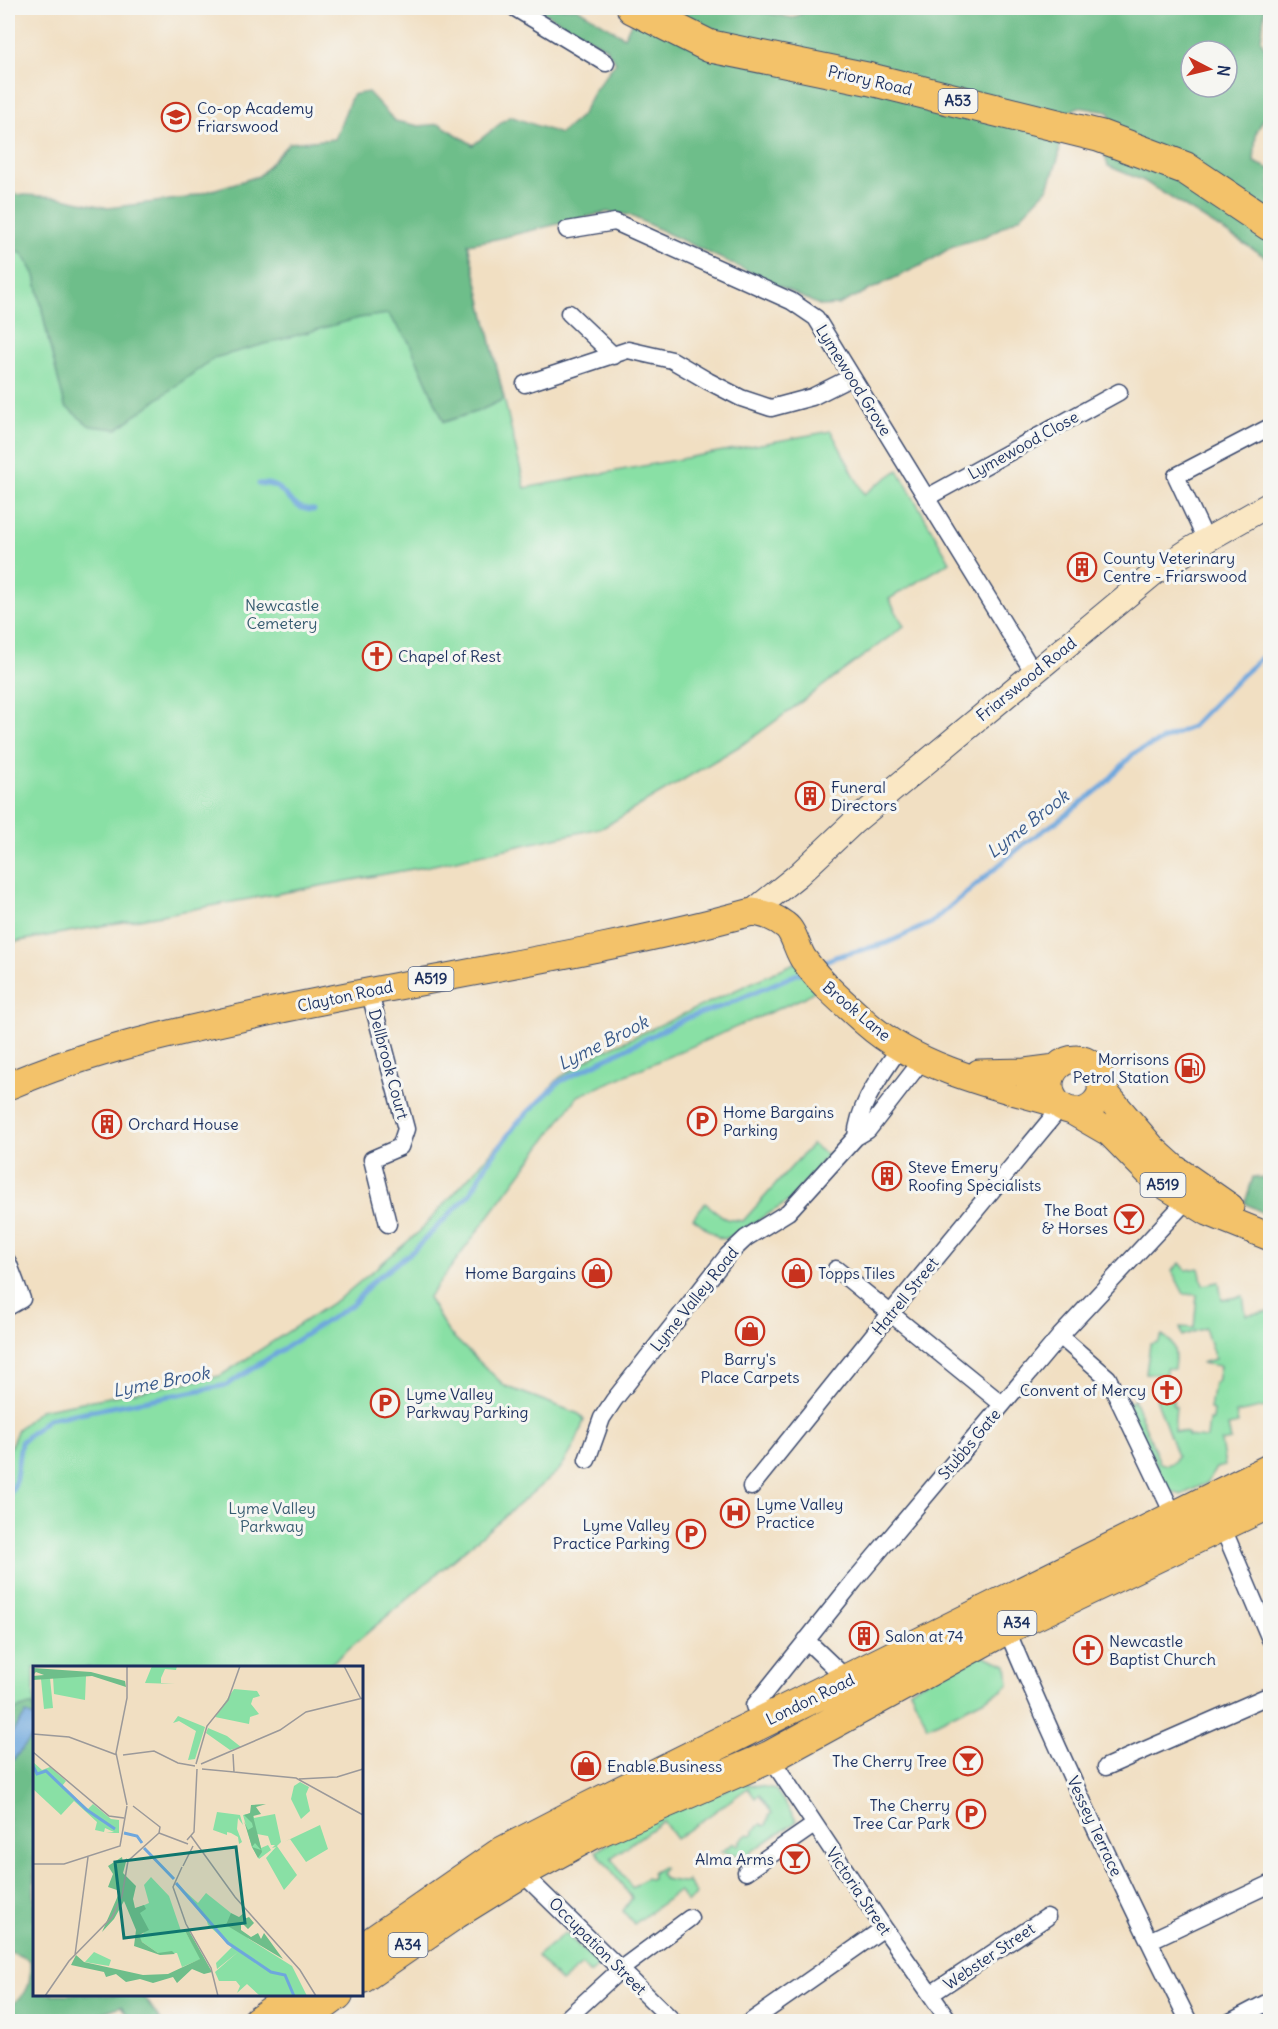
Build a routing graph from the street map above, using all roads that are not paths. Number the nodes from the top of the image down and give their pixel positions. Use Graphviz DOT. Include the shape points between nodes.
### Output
graph roads {
  1 [pos="515,8"];
  2 [pos="633,8"];
  3 [pos="606,63"];
  4 [pos="1270,225"];
  5 [pos="567,230"];
  6 [pos="569,313"];
  7 [pos="614,356"];
  8 [pos="852,376"];
  9 [pos="525,384"];
  10 [pos="1119,392"];
  11 [pos="1270,427"];
  12 [pos="927,498"];
  13 [pos="1270,504"];
  14 [pos="1206,540"];
  15 [pos="1034,673"];
  16 [pos="798,875"];
  17 [pos="752,912"];
  18 [pos="788,926"];
  19 [pos="689,929"];
  20 [pos="810,968"];
  21 [pos="369,990"];
  22 [pos="911,1053"];
  23 [pos="1056,1068"];
  24 [pos="960,1074"];
  25 [pos="8,1086"];
  26 [pos="1101,1088"];
  27 [pos="1063,1107"];
  28 [pos="856,1137"];
  29 [pos="1187,1200"];
  30 [pos="388,1224"];
  31 [pos="1270,1237"];
  32 [pos="8,1262"];
  33 [pos="836,1269"];
  34 [pos="8,1307"];
  35 [pos="890,1314"];
  36 [pos="1060,1336"];
  37 [pos="1002,1404"];
  38 [pos="587,1460"];
  39 [pos="1270,1470"];
  40 [pos="751,1487"];
  41 [pos="1270,1502"];
  42 [pos="1175,1518"];
  43 [pos="1222,1526"];
  44 [pos="1006,1628"];
  45 [pos="806,1640"];
  46 [pos="1270,1640"];
  47 [pos="848,1680"];
  48 [pos="1270,1695"];
  49 [pos="753,1717"];
  50 [pos="770,1758"];
  51 [pos="1106,1767"];
  52 [pos="814,1825"];
  53 [pos="521,1872"];
  54 [pos="746,1872"];
  55 [pos="1270,1884"];
  56 [pos="1047,1917"];
  57 [pos="690,1918"];
  58 [pos="884,1928"];
  59 [pos="1149,1941"];
  60 [pos="363,1949"];
  61 [pos="621,1969"];
  62 [pos="363,1976"];
  63 [pos="931,1994"];
  64 [pos="296,1996"];
  65 [pos="336,1996"];
  66 [pos="1270,2001"];
  67 [pos="258,2022"];
  68 [pos="299,2022"];
  69 [pos="563,2022"];
  70 [pos="674,2022"];
  71 [pos="750,2022"];
  72 [pos="950,2022"];
  73 [pos="1190,2022"];
  74 [pos="1230,2022"];
  1 -- 3 [label="street"];
  2 -- 4 [label="highway, Priory Road / A53" via="708,46 869,79 1100,136 1185,168"];
  5 -- 8 [label="street, Lymewood Grove" via="615,222 791,301 816,318"];
  6 -- 7 [label="street"];
  7 -- 8 [label="street" via="628,350 672,360 741,398 771,408 812,397"];
  7 -- 9 [label="street"];
  8 -- 12 [label="street, Lymewood Grove"];
  10 -- 12 [label="street, Lymewood Close"];
  11 -- 14 [label="street" via="1176,476"];
  12 -- 15 [label="street, Lymewood Grove"];
  13 -- 14 [label="street, Friarswood Road"];
  14 -- 15 [label="street, Friarswood Road" via="1154,574"];
  15 -- 16 [label="street, Friarswood Road" via="853,823"];
  16 -- 17 [label="street, Friarswood Road"];
  16 -- 18 [label="street, Friarswood Road" via="785,906"];
  17 -- 18 [label="main road"];
  17 -- 19 [label="main road, A519"];
  18 -- 20 [label="main road, Brook Lane / A519"];
  19 -- 20 [label="main road, Brook Lane / A519" via="755,931 771,937"];
  19 -- 21 [label="main road, Clayton Road / A519"];
  20 -- 22 [label="main road, Brook Lane / A519" via="869,1026"];
  21 -- 25 [label="main road, Clayton Road / A519" via="173,1032"];
  21 -- 30 [label="street, Dellbrook Court" via="406,1129 400,1147 372,1159"];
  22 -- 24 [label="main road, Brook Lane / A519"];
  22 -- 28 [label="street, Lyme Valley Road" via="868,1130"];
  22 -- 28 [label="street, Lyme Valley Road" via="868,1096 857,1122"];
  23 -- 24 [label="main road, Brook Lane / A519"];
  23 -- 26 [label="main road, Brook Lane / A519" via="1068,1060 1084,1060 1100,1074"];
  23 -- 27 [label="main road" via="1049,1086 1051,1095"];
  24 -- 27 [label="main road, Brook Lane / A519"];
  26 -- 27 [label="main road" via="1092,1106 1082,1111"];
  26 -- 31 [label="main road, Brook Lane / A519" via="1167,1162"];
  27 -- 29 [label="main road, Brook Lane / A519" via="1110,1133 1156,1180"];
  27 -- 35 [label="street, Hatrell Street"];
  28 -- 38 [label="street, Lyme Valley Road" via="788,1212 746,1238 728,1255 614,1400 602,1418"];
  29 -- 31 [label="main road, Brook Lane / A519"];
  29 -- 36 [label="street, Stubbs Gate"];
  32 -- 34 [label="street" via="22,1299"];
  33 -- 35 [label="street"];
  35 -- 37 [label="street"];
  35 -- 40 [label="street, Hatrell Street"];
  36 -- 37 [label="street, Stubbs Gate"];
  36 -- 42 [label="street" via="1108,1378"];
  37 -- 45 [label="street, Stubbs Gate"];
  39 -- 42 [label="highway, London Road / A34"];
  41 -- 43 [label="highway, London Road / A34"];
  42 -- 47 [label="highway, London Road / A34"];
  43 -- 44 [label="highway, London Road / A34"];
  43 -- 46 [label="street"];
  44 -- 50 [label="highway, London Road / A34"];
  44 -- 59 [label="street, Vessey Terrace"];
  45 -- 47 [label="street"];
  45 -- 49 [label="street, Stubbs Gate"];
  47 -- 49 [label="highway, London Road / A34"];
  48 -- 51 [label="street"];
  49 -- 50 [label="highway"];
  49 -- 60 [label="highway, London Road / A34" via="502,1853"];
  50 -- 52 [label="street, Victoria Street"];
  50 -- 53 [label="highway, London Road / A34" via="591,1834"];
  52 -- 54 [label="street"];
  52 -- 58 [label="street, Victoria Street"];
  53 -- 61 [label="street, Occupation Street"];
  53 -- 62 [label="highway, London Road / A34"];
  55 -- 59 [label="street"];
  56 -- 63 [label="street, Webster Street"];
  57 -- 61 [label="street"];
  58 -- 63 [label="street, Victoria Street"];
  58 -- 71 [label="street"];
  59 -- 73 [label="street, Vessey Terrace"];
  61 -- 69 [label="street"];
  61 -- 70 [label="street, Occupation Street"];
  63 -- 72 [label="street, Victoria Street"];
  64 -- 67 [label="highway"];
  65 -- 68 [label="highway"];
  66 -- 74 [label="street"];
}
